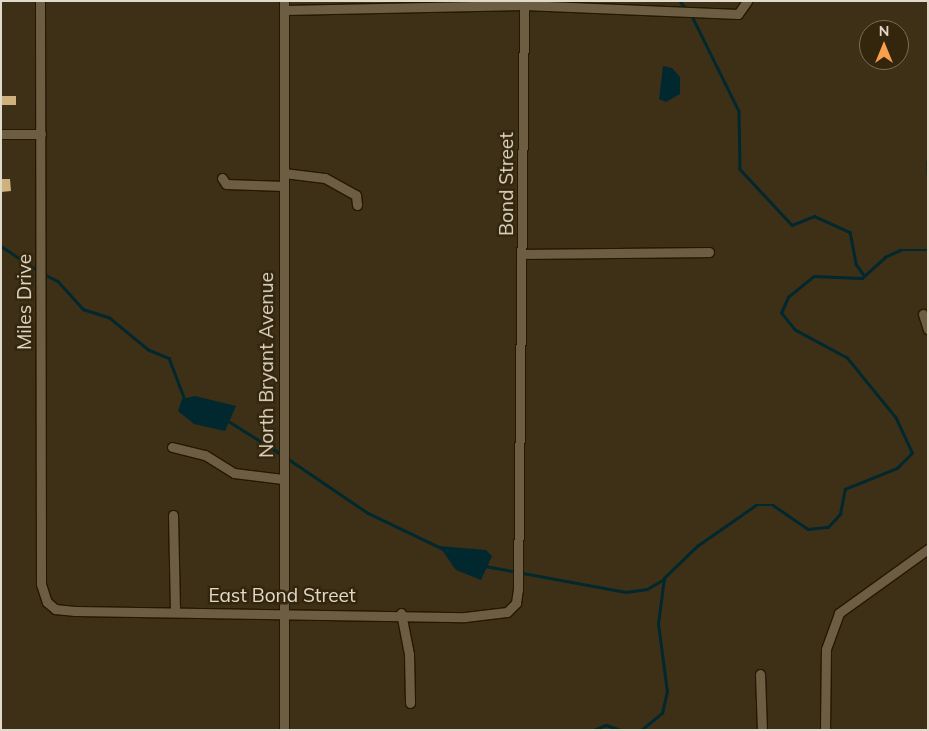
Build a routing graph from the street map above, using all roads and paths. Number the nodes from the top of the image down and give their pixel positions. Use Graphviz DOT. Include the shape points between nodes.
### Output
graph roads {
  1 [pos="40,1"];
  2 [pos="747,1"];
  3 [pos="524,5"];
  4 [pos="284,6"];
  5 [pos="1,134"];
  6 [pos="41,134"];
  7 [pos="284,173"];
  8 [pos="222,178"];
  9 [pos="284,186"];
  10 [pos="357,205"];
  11 [pos="709,252"];
  12 [pos="522,254"];
  13 [pos="923,314"];
  14 [pos="928,329"];
  15 [pos="172,446"];
  16 [pos="283,479"];
  17 [pos="173,515"];
  18 [pos="928,549"];
  19 [pos="47,602"];
  20 [pos="516,603"];
  21 [pos="175,612"];
  22 [pos="283,613"];
  23 [pos="401,613"];
  24 [pos="760,674"];
  25 [pos="410,703"];
  26 [pos="284,730"];
  27 [pos="762,730"];
  28 [pos="825,730"];
  1 -- 6 [label="street, Miles Drive"];
  2 -- 3 [label="street" via="738,14"];
  3 -- 4 [label="street"];
  3 -- 12 [label="street, Bond Street"];
  4 -- 7 [label="street, North Bryant Avenue"];
  5 -- 6 [label="street"];
  6 -- 19 [label="street, Miles Drive" via="41,584"];
  7 -- 9 [label="street, North Bryant Avenue"];
  7 -- 10 [label="street" via="325,178 356,195"];
  8 -- 9 [label="street" via="226,184"];
  9 -- 16 [label="street, North Bryant Avenue"];
  11 -- 12 [label="street"];
  12 -- 20 [label="street, Bond Street" via="521,546"];
  13 -- 14 [label="street"];
  15 -- 16 [label="street" via="205,455 234,473"];
  16 -- 22 [label="street, North Bryant Avenue"];
  17 -- 21 [label="street"];
  18 -- 28 [label="street" via="839,613 826,649"];
  19 -- 21 [label="street, East Bond Street" via="55,609 75,611"];
  20 -- 23 [label="street, East Bond Street" via="497,616"];
  21 -- 22 [label="street, East Bond Street"];
  22 -- 23 [label="street, East Bond Street"];
  22 -- 26 [label="street, North Bryant Avenue"];
  23 -- 25 [label="street" via="409,654"];
  24 -- 27 [label="street"];
}
